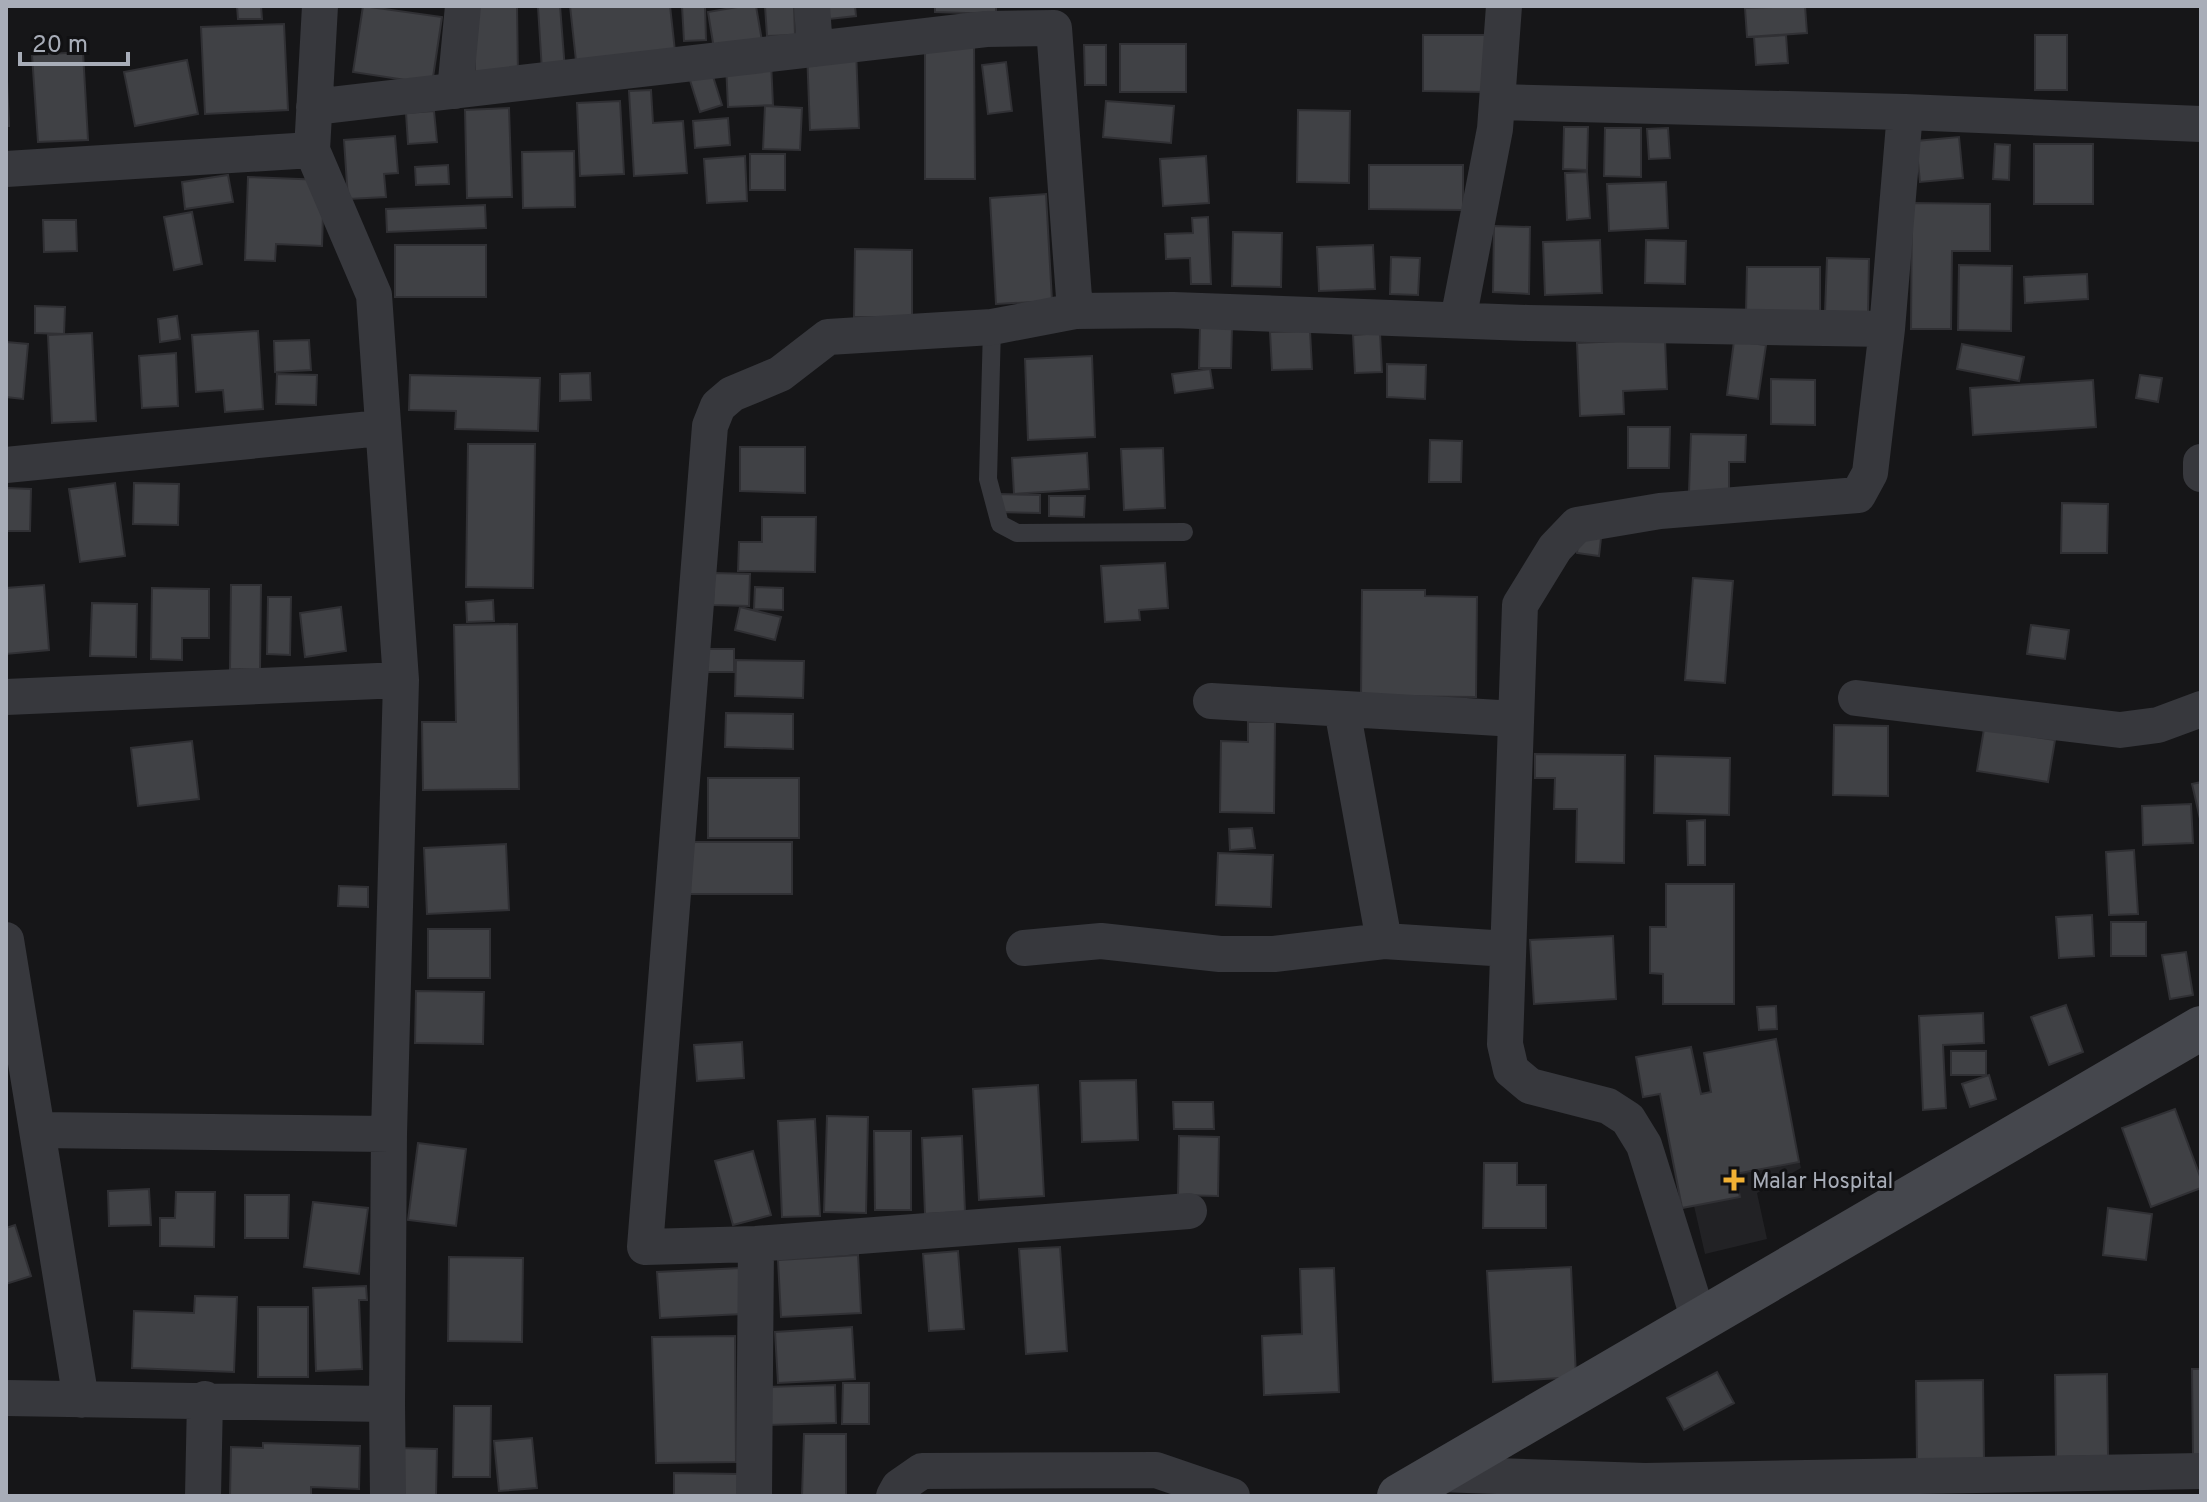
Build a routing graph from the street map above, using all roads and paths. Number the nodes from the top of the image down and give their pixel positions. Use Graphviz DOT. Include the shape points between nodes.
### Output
graph roads {
  1 [pos="320,6"];
  2 [pos="463,6"];
  3 [pos="812,6"];
  4 [pos="1504,6"];
  5 [pos="1065,17"];
  6 [pos="1016,18"];
  7 [pos="815,49"];
  8 [pos="455,91"];
  9 [pos="1498,102"];
  10 [pos="314,107"];
  11 [pos="1905,112"];
  12 [pos="2201,124"];
  13 [pos="312,150"];
  14 [pos="6,169"];
  15 [pos="1075,311"];
  16 [pos="1458,320"];
  17 [pos="992,327"];
  18 [pos="1887,329"];
  19 [pos="381,428"];
  20 [pos="2201,462"];
  21 [pos="6,465"];
  22 [pos="2201,474"];
  23 [pos="1184,532"];
  24 [pos="401,680"];
  25 [pos="6,697"];
  26 [pos="1856,698"];
  27 [pos="1211,701"];
  28 [pos="1342,709"];
  29 [pos="2201,709"];
  30 [pos="1516,719"];
  31 [pos="6,940"];
  32 [pos="1384,941"];
  33 [pos="1024,948"];
  34 [pos="1508,949"];
  35 [pos="2201,1028"];
  36 [pos="37,1130"];
  37 [pos="389,1134"];
  38 [pos="1189,1211"];
  39 [pos="756,1244"];
  40 [pos="1700,1323"];
  41 [pos="6,1398"];
  42 [pos="205,1399"];
  43 [pos="81,1400"];
  44 [pos="387,1404"];
  45 [pos="2201,1471"];
  46 [pos="1437,1474"];
  47 [pos="1646,1489"];
  48 [pos="203,1496"];
  49 [pos="388,1496"];
  50 [pos="754,1496"];
  51 [pos="894,1496"];
  52 [pos="1232,1496"];
  53 [pos="1399,1496"];
  1 -- 10 [label="street"];
  2 -- 8 [label="street"];
  3 -- 7 [label="street"];
  4 -- 9 [label="street"];
  5 -- 6 [label="street"];
  5 -- 15 [label="street"];
  6 -- 7 [label="street"];
  7 -- 8 [label="street"];
  8 -- 10 [label="street"];
  9 -- 11 [label="street"];
  9 -- 16 [label="street"];
  10 -- 13 [label="street"];
  11 -- 12 [label="street"];
  11 -- 18 [label="street"];
  13 -- 14 [label="street"];
  13 -- 19 [label="street" via="374,295"];
  15 -- 16 [label="street"];
  15 -- 17 [label="street"];
  16 -- 18 [label="street"];
  17 -- 23 [label="lane" via="988,479 1000,524 1017,533"];
  17 -- 39 [label="street" via="828,337 780,374 732,394 718,406 710,426 645,1247"];
  18 -- 30 [label="street" via="1865,489 1858,495 1660,511 1577,525 1555,548 1520,605"];
  19 -- 21 [label="street"];
  19 -- 24 [label="street"];
  20 -- 22 [label="street"];
  24 -- 25 [label="street"];
  24 -- 37 [label="street"];
  26 -- 29 [label="street" via="2120,730 2158,725"];
  27 -- 28 [label="street"];
  28 -- 30 [label="street"];
  28 -- 32 [label="street"];
  30 -- 34 [label="street"];
  31 -- 36 [label="street"];
  32 -- 33 [label="street" via="1274,954 1220,954 1101,941"];
  32 -- 34 [label="street"];
  34 -- 40 [label="street" via="1505,1044 1511,1070 1530,1086 1608,1106 1628,1119 1644,1145"];
  35 -- 40 [label="street"];
  36 -- 37 [label="street"];
  36 -- 43 [label="street"];
  37 -- 44 [label="street"];
  38 -- 39 [label="street"];
  39 -- 50 [label="street"];
  40 -- 46 [label="street"];
  41 -- 43 [label="street"];
  42 -- 43 [label="street"];
  42 -- 44 [label="street"];
  42 -- 48 [label="street"];
  44 -- 49 [label="street"];
  45 -- 47 [label="street"];
  46 -- 47 [label="street"];
  46 -- 53 [label="street"];
  51 -- 52 [label="street" via="922,1471 1156,1470"];
}
